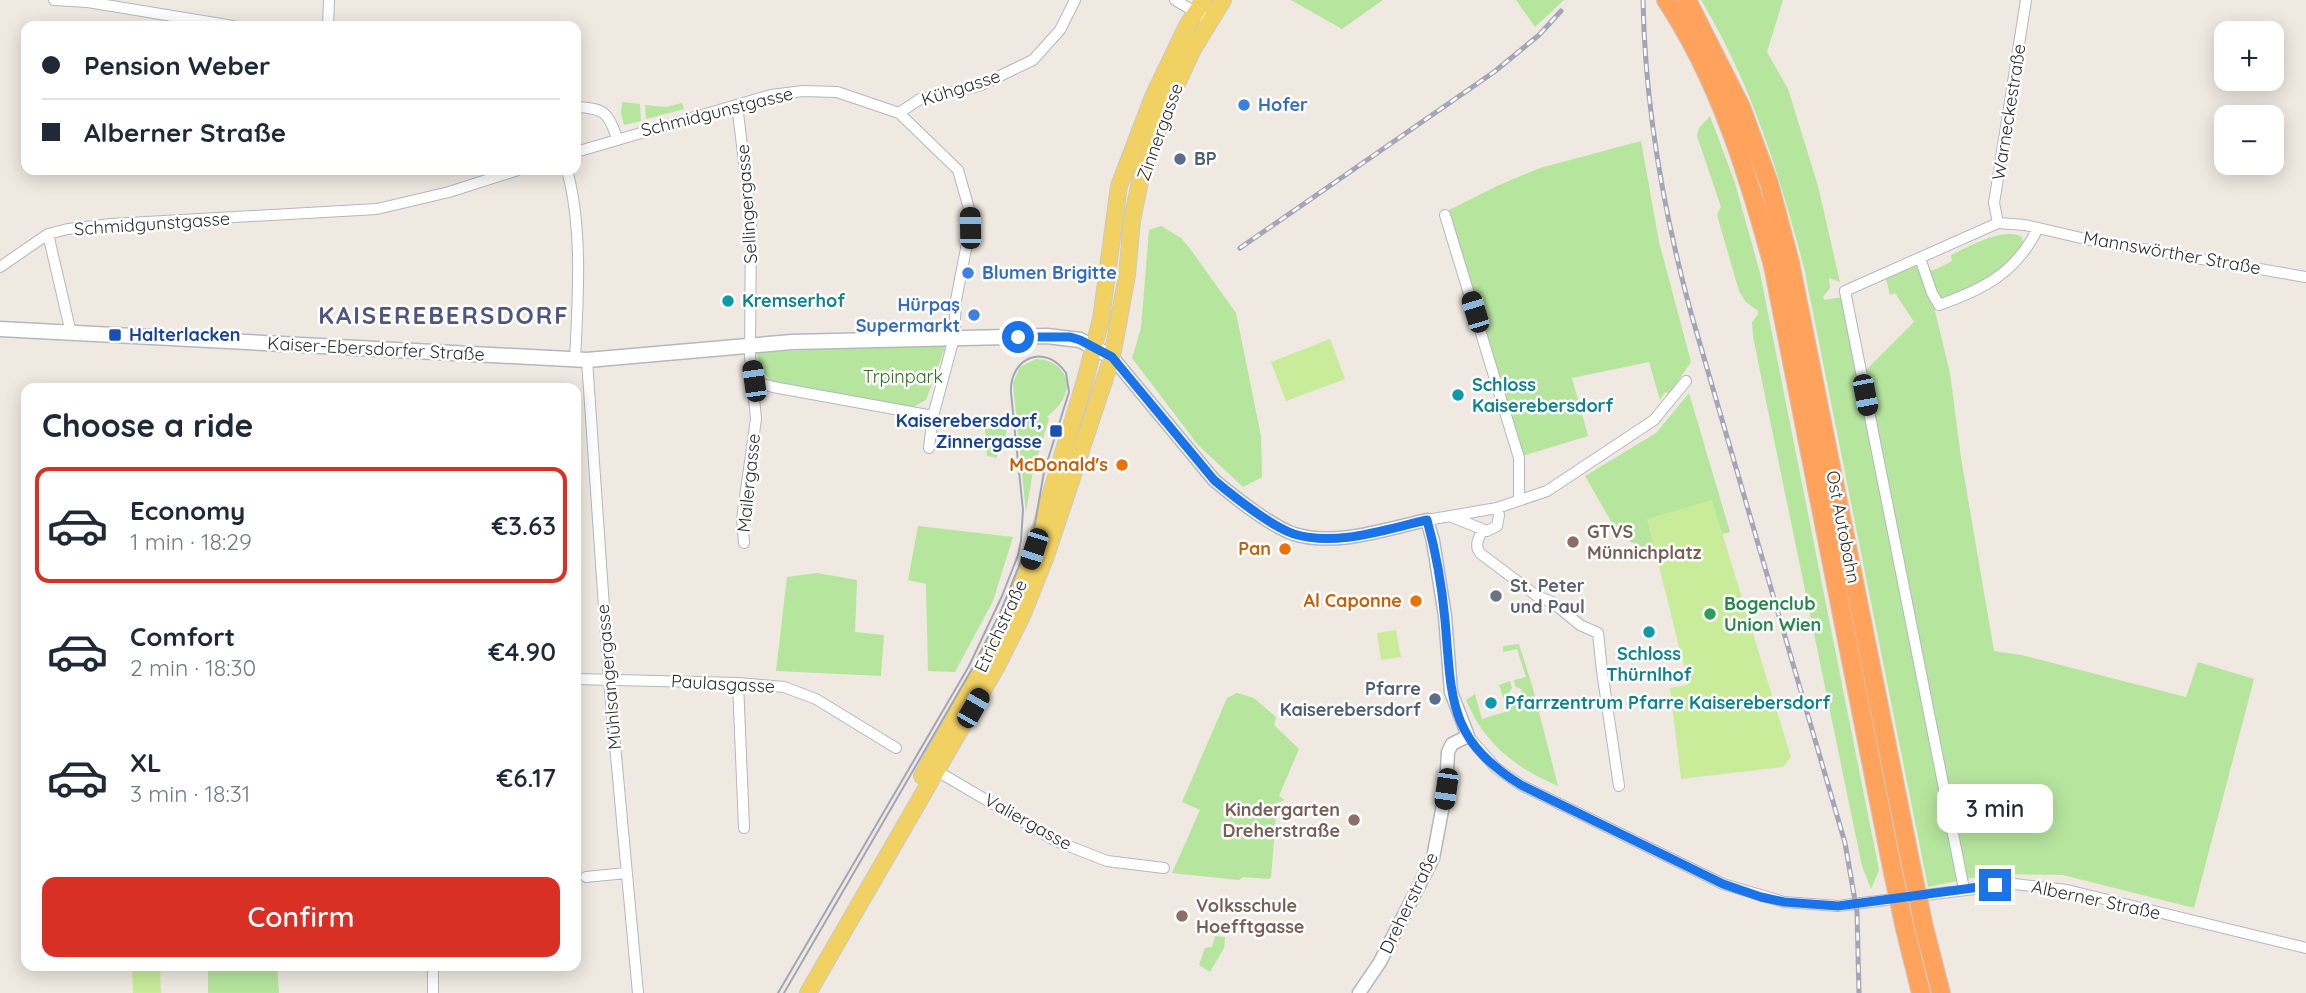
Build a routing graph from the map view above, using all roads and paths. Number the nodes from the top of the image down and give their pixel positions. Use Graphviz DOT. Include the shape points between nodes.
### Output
graph roads {
  1 [pos="54,0"];
  2 [pos="329,0"];
  3 [pos="1075,0"];
  4 [pos="1175,0"];
  5 [pos="1223,0"];
  6 [pos="1666,0"];
  7 [pos="1687,0"];
  8 [pos="2026,0"];
  9 [pos="1203,11"];
  10 [pos="203,21"];
  11 [pos="328,21"];
  12 [pos="737,105"];
  13 [pos="581,107"];
  14 [pos="899,113"];
  15 [pos="617,138"];
  16 [pos="581,150"];
  17 [pos="503,175"];
  18 [pos="568,175"];
  19 [pos="1445,215"];
  20 [pos="1998,223"];
  21 [pos="2038,228"];
  22 [pos="48,234"];
  23 [pos="1920,258"];
  24 [pos="0,267"];
  25 [pos="2306,277"];
  26 [pos="0,329"];
  27 [pos="71,333"];
  28 [pos="954,338"];
  29 [pos="751,346"];
  30 [pos="1094,346"];
  31 [pos="1112,357"];
  32 [pos="581,360"];
  33 [pos="754,381"];
  34 [pos="1686,382"];
  35 [pos="933,416"];
  36 [pos="929,448"];
  37 [pos="1519,500"];
  38 [pos="1497,508"];
  39 [pos="1452,517"];
  40 [pos="1427,520"];
  41 [pos="1482,531"];
  42 [pos="744,543"];
  43 [pos="581,679"];
  44 [pos="608,680"];
  45 [pos="738,683"];
  46 [pos="1468,736"];
  47 [pos="896,748"];
  48 [pos="937,771"];
  49 [pos="1619,786"];
  50 [pos="744,828"];
  51 [pos="1164,868"];
  52 [pos="626,873"];
  53 [pos="586,877"];
  54 [pos="1964,889"];
  55 [pos="2306,948"];
  56 [pos="433,971"];
  57 [pos="433,993"];
  58 [pos="638,993"];
  59 [pos="796,993"];
  60 [pos="808,993"];
  61 [pos="1359,993"];
  62 [pos="1921,993"];
  63 [pos="1941,993"];
  1 -- 10 [label="street"];
  2 -- 11 [label="street"];
  3 -- 14 [label="street, Kühgasse" via="1060,30 1033,60 979,86 920,99"];
  4 -- 9 [label="street"];
  5 -- 9 [label="main road, Zinnergasse"];
  6 -- 62 [label="highway, Ost Autobahn, bridge" via="1724,114 1752,189 1773,266"];
  7 -- 63 [label="highway, Ost Autobahn, bridge" via="1741,107 1769,183 1790,262 1912,870"];
  8 -- 20 [label="street, Warneckestraße" via="1994,204"];
  9 -- 30 [label="main road, Zinnergasse" via="1153,97 1119,186 1104,308"];
  9 -- 31 [label="main road, Zinnergasse" via="1193,49 1142,172"];
  12 -- 14 [label="street, Schmidgunstgasse" via="771,95 837,92"];
  12 -- 15 [label="street, Schmidgunstgasse"];
  12 -- 29 [label="street, Sellingergasse" via="751,218"];
  13 -- 15 [label="street" via="597,107 611,119"];
  14 -- 28 [label="street, Schmidgunstgasse" via="958,170 970,212"];
  15 -- 16 [label="street, Schmidgunstgasse"];
  17 -- 22 [label="street, Schmidgunstgasse" via="377,209 111,225"];
  18 -- 32 [label="street, Mühlsangergasse" via="575,214"];
  19 -- 37 [label="street" via="1519,458"];
  20 -- 21 [label="street, Mannswörther Straße"];
  20 -- 23 [label="street"];
  21 -- 23 [label="street" via="2031,242 1993,282 1939,305"];
  21 -- 25 [label="street, Mannswörther Straße"];
  22 -- 24 [label="street, Schmidgunstgasse"];
  22 -- 27 [label="street"];
  23 -- 54 [label="street" via="1844,291"];
  26 -- 27 [label="main road, Kaiser-Ebersdorfer Straße"];
  27 -- 32 [label="main road, Kaiser-Ebersdorfer Straße"];
  28 -- 29 [label="main road, Kaiser-Ebersdorfer Straße"];
  28 -- 30 [label="main road, Kaiser-Ebersdorfer Straße" via="1070,337"];
  28 -- 35 [label="street"];
  29 -- 32 [label="main road, Kaiser-Ebersdorfer Straße"];
  29 -- 33 [label="street"];
  30 -- 31 [label="main road, Kaiser-Ebersdorfer Straße"];
  30 -- 59 [label="main road, Etrichstraße" via="1041,529 1004,628"];
  31 -- 40 [label="street, Kaiser-Ebersdorfer Straße" via="1214,480 1287,531 1311,537 1348,536"];
  31 -- 48 [label="main road, Etrichstraße" via="1022,616"];
  32 -- 44 [label="street, Mühlsangergasse"];
  33 -- 35 [label="street"];
  33 -- 42 [label="street, Mailergasse" via="756,419 742,519"];
  34 -- 37 [label="street, Kaiser-Ebersdorfer Straße" via="1654,420 1634,435 1546,491"];
  35 -- 36 [label="street"];
  37 -- 38 [label="street, Kaiser-Ebersdorfer Straße"];
  38 -- 39 [label="street, Kaiser-Ebersdorfer Straße"];
  38 -- 41 [label="street" via="1497,526"];
  39 -- 40 [label="street, Kaiser-Ebersdorfer Straße"];
  39 -- 41 [label="street"];
  40 -- 46 [label="street" via="1444,608 1451,692"];
  41 -- 49 [label="street" via="1477,543 1481,554 1598,633"];
  43 -- 44 [label="street, Paulasgasse"];
  44 -- 45 [label="street, Paulasgasse"];
  44 -- 52 [label="street, Mühlsangergasse"];
  45 -- 47 [label="street, Paulasgasse" via="784,687 816,699"];
  45 -- 50 [label="street"];
  46 -- 54 [label="street, Alberner Straße" via="1491,764 1521,785 1743,891 1784,902 1838,906"];
  46 -- 61 [label="street, Dreherstraße" via="1449,747 1433,858 1380,962"];
  48 -- 51 [label="street, Valiergasse" via="1056,841 1107,860"];
  48 -- 60 [label="main road, Etrichstraße"];
  52 -- 53 [label="street"];
  52 -- 58 [label="street, Mühlsangergasse"];
  54 -- 55 [label="street, Alberner Straße" via="2014,884 2052,888"];
  56 -- 57 [label="street"];
}
